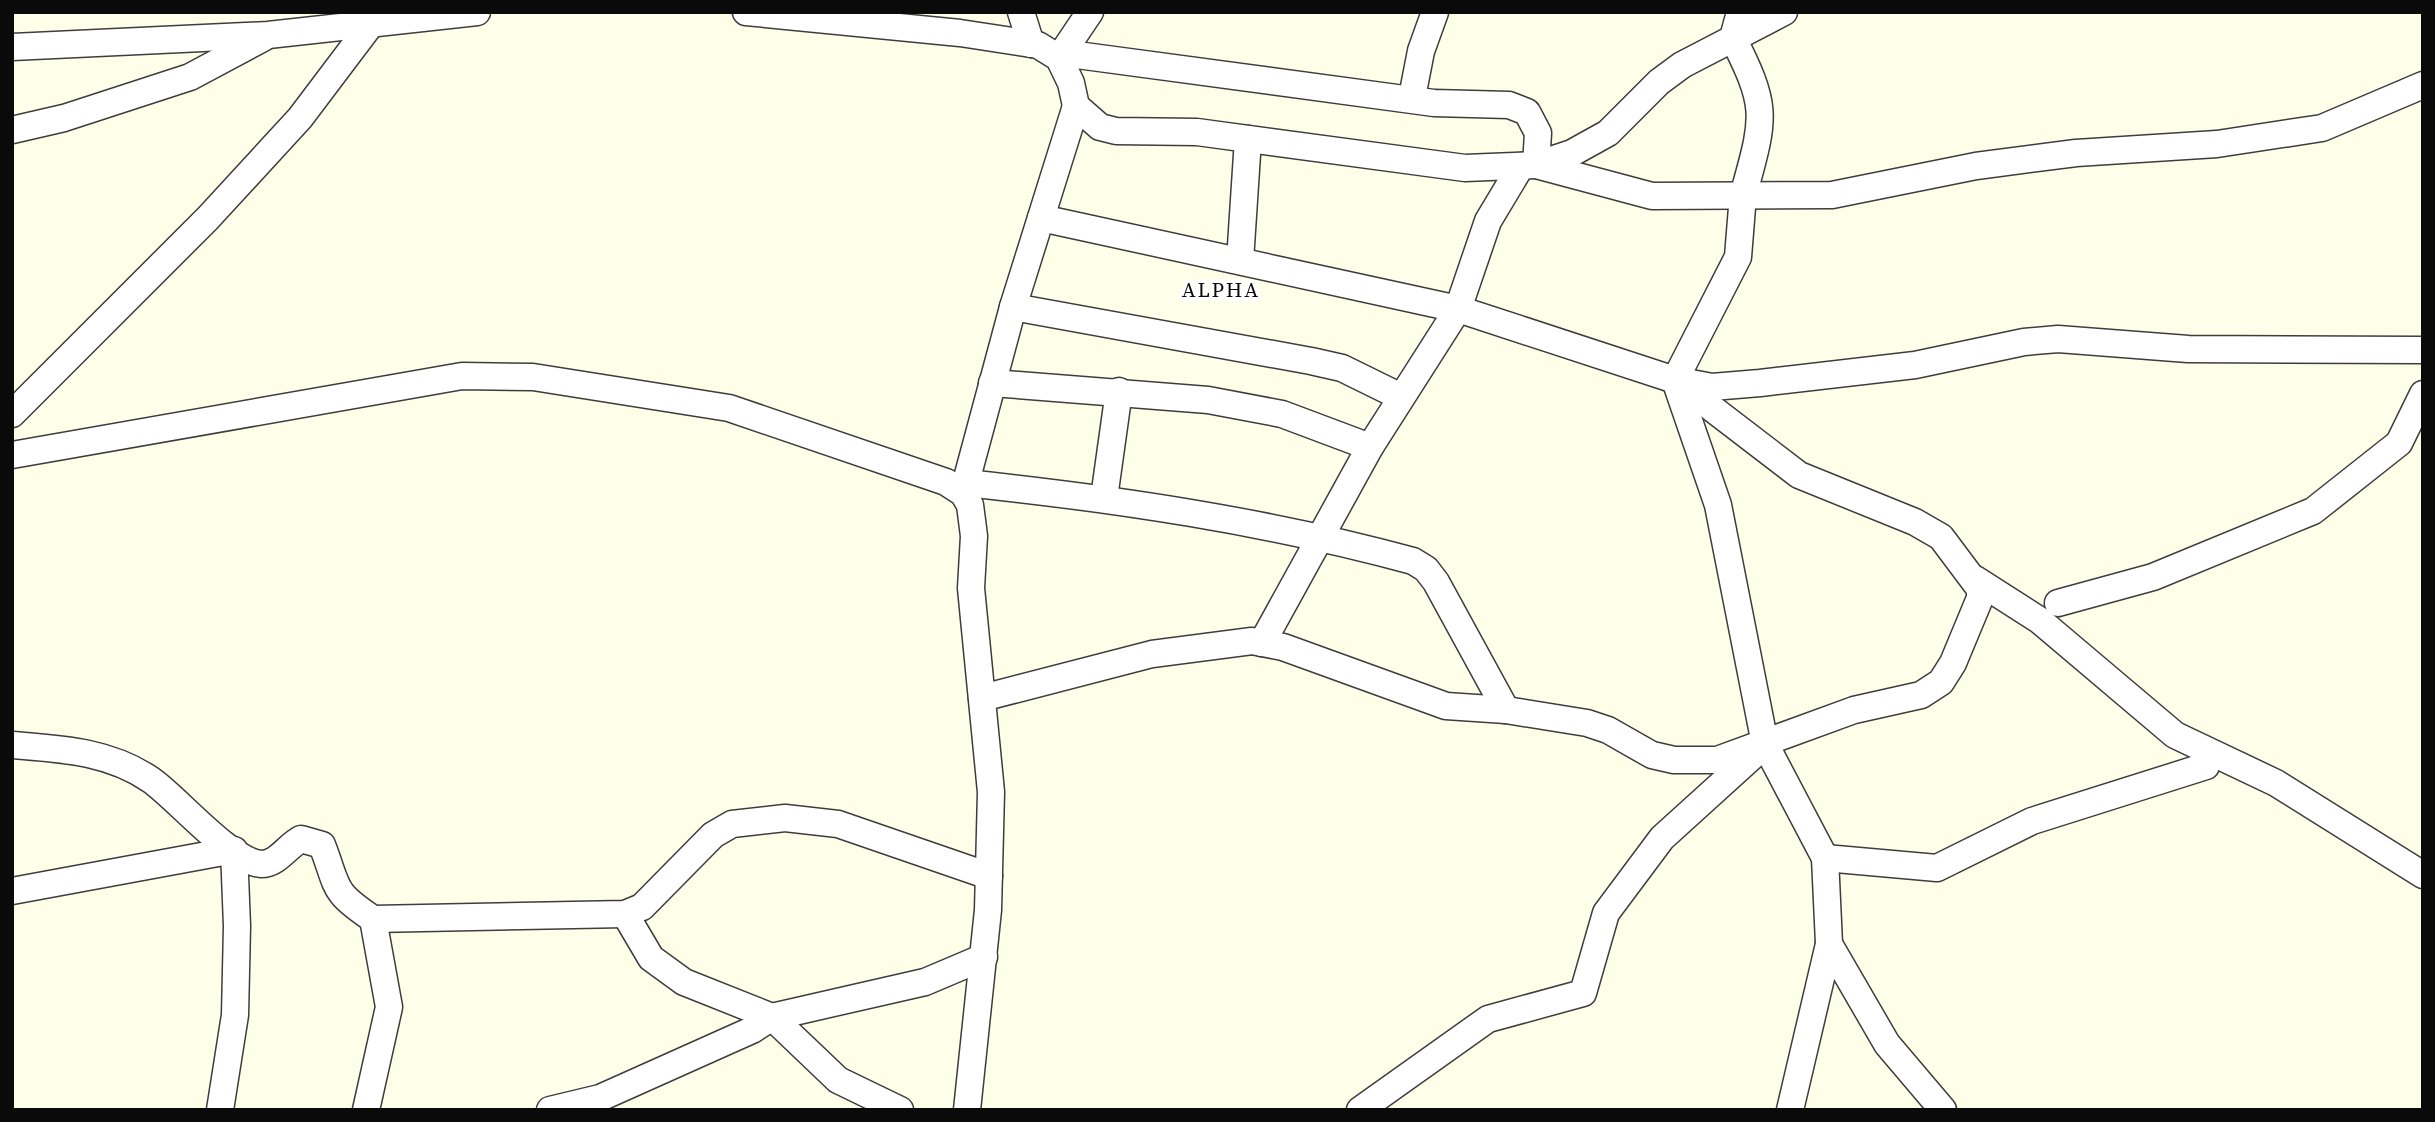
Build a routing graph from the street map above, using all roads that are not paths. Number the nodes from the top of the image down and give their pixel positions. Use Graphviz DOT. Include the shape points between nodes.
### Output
graph roads {
  1 [pos="477,12"];
  2 [pos="746,12"];
  3 [pos="1021,12"];
  4 [pos="1090,12"];
  5 [pos="1435,12"];
  6 [pos="1740,12"];
  7 [pos="1784,12"];
  8 [pos="370,24"];
  9 [pos="268,36"];
  10 [pos="1733,38"];
  11 [pos="1031,44"];
  12 [pos="12,47"];
  13 [pos="1060,55"];
  14 [pos="2423,85"];
  15 [pos="1414,86"];
  16 [pos="1076,106"];
  17 [pos="12,130"];
  18 [pos="1248,139"];
  19 [pos="1528,166"];
  20 [pos="1744,190"];
  21 [pos="1041,218"];
  22 [pos="1240,261"];
  23 [pos="1013,307"];
  24 [pos="1458,309"];
  25 [pos="2423,350"];
  26 [pos="1675,380"];
  27 [pos="992,383"];
  28 [pos="1119,391"];
  29 [pos="2423,394"];
  30 [pos="1401,397"];
  31 [pos="12,414"];
  32 [pos="1370,447"];
  33 [pos="12,455"];
  34 [pos="965,488"];
  35 [pos="1104,498"];
  36 [pos="1321,536"];
  37 [pos="1975,579"];
  38 [pos="2058,603"];
  39 [pos="1262,643"];
  40 [pos="982,698"];
  41 [pos="1506,710"];
  42 [pos="1765,744"];
  43 [pos="12,745"];
  44 [pos="2206,766"];
  45 [pos="234,850"];
  46 [pos="1825,858"];
  47 [pos="2423,875"];
  48 [pos="989,876"];
  49 [pos="12,891"];
  50 [pos="625,914"];
  51 [pos="373,919"];
  52 [pos="1829,944"];
  53 [pos="984,957"];
  54 [pos="772,1017"];
  55 [pos="220,1110"];
  56 [pos="366,1110"];
  57 [pos="550,1110"];
  58 [pos="900,1110"];
  59 [pos="967,1110"];
  60 [pos="1360,1110"];
  61 [pos="1790,1110"];
  62 [pos="1943,1110"];
  1 -- 8 [label="street"];
  2 -- 11 [label="street"];
  3 -- 11 [label="street"];
  4 -- 13 [label="street"];
  5 -- 15 [label="street"];
  6 -- 10 [label="street"];
  7 -- 10 [label="street"];
  8 -- 9 [label="street"];
  8 -- 31 [label="street" via="281,138 208,218"];
  9 -- 12 [label="street"];
  9 -- 17 [label="street" via="190,76 64,118"];
  10 -- 19 [label="street" via="1659,82 1608,133 1572,153"];
  10 -- 20 [label="street" via="1757,86 1761,130"];
  11 -- 13 [label="street"];
  13 -- 16 [label="street"];
  13 -- 19 [label="street" via="1434,103 1509,105 1527,112 1538,133"];
  14 -- 20 [label="street" via="2322,128 2217,144 2076,153 1976,166 1832,195"];
  16 -- 18 [label="street" via="1100,127 1116,131 1167,130"];
  16 -- 21 [label="street"];
  18 -- 19 [label="street" via="1465,168"];
  18 -- 22 [label="street"];
  19 -- 20 [label="street" via="1652,196"];
  19 -- 24 [label="street" via="1488,221"];
  20 -- 26 [label="street" via="1738,257"];
  21 -- 22 [label="street"];
  21 -- 23 [label="street"];
  22 -- 24 [label="street"];
  23 -- 27 [label="street"];
  23 -- 30 [label="street" via="1311,360 1342,368"];
  24 -- 26 [label="street"];
  24 -- 30 [label="street"];
  25 -- 26 [label="street" via="2188,349 2058,339 1915,365 1760,383 1712,387"];
  26 -- 37 [label="street" via="1799,475 1941,537"];
  26 -- 42 [label="street" via="1718,505"];
  27 -- 28 [label="street"];
  27 -- 34 [label="street"];
  28 -- 32 [label="street" via="1208,400 1282,414"];
  28 -- 35 [label="street"];
  29 -- 38 [label="street" via="2399,443 2312,511 2153,577"];
  30 -- 32 [label="street"];
  32 -- 36 [label="street"];
  33 -- 34 [label="street" via="462,376 533,377 729,408"];
  34 -- 35 [label="street"];
  34 -- 40 [label="street" via="974,537 971,588"];
  35 -- 36 [label="street"];
  36 -- 39 [label="street"];
  36 -- 41 [label="street" via="1413,561 1426,569"];
  37 -- 42 [label="street" via="1980,598 1941,682 1921,695 1854,710"];
  37 -- 47 [label="street" via="2039,620 2175,735 2276,783"];
  39 -- 40 [label="street" via="1152,654"];
  39 -- 41 [label="street" via="1446,706"];
  40 -- 48 [label="street" via="991,792"];
  41 -- 42 [label="street" via="1587,723 1652,755 1674,760 1717,760"];
  42 -- 46 [label="street"];
  42 -- 60 [label="street" via="1662,838 1606,913 1583,993 1488,1019"];
  43 -- 45 [label="street" via="88,752 123,764 152,780"];
  44 -- 46 [label="street" via="2032,821 1937,868"];
  45 -- 49 [label="street"];
  45 -- 51 [label="street" via="260,864 271,863 301,839 322,845 343,899"];
  45 -- 55 [label="street" via="236,1015"];
  46 -- 52 [label="street"];
  48 -- 50 [label="street" via="838,824 785,818 732,824 713,835 642,907"];
  48 -- 53 [label="street"];
  50 -- 51 [label="street"];
  50 -- 54 [label="street" via="651,958 684,982"];
  51 -- 56 [label="street" via="388,1007"];
  52 -- 61 [label="street"];
  52 -- 62 [label="street" via="1887,1044"];
  53 -- 54 [label="street" via="925,982"];
  53 -- 59 [label="street"];
  54 -- 57 [label="street" via="600,1098"];
  54 -- 58 [label="street" via="838,1080"];
}
